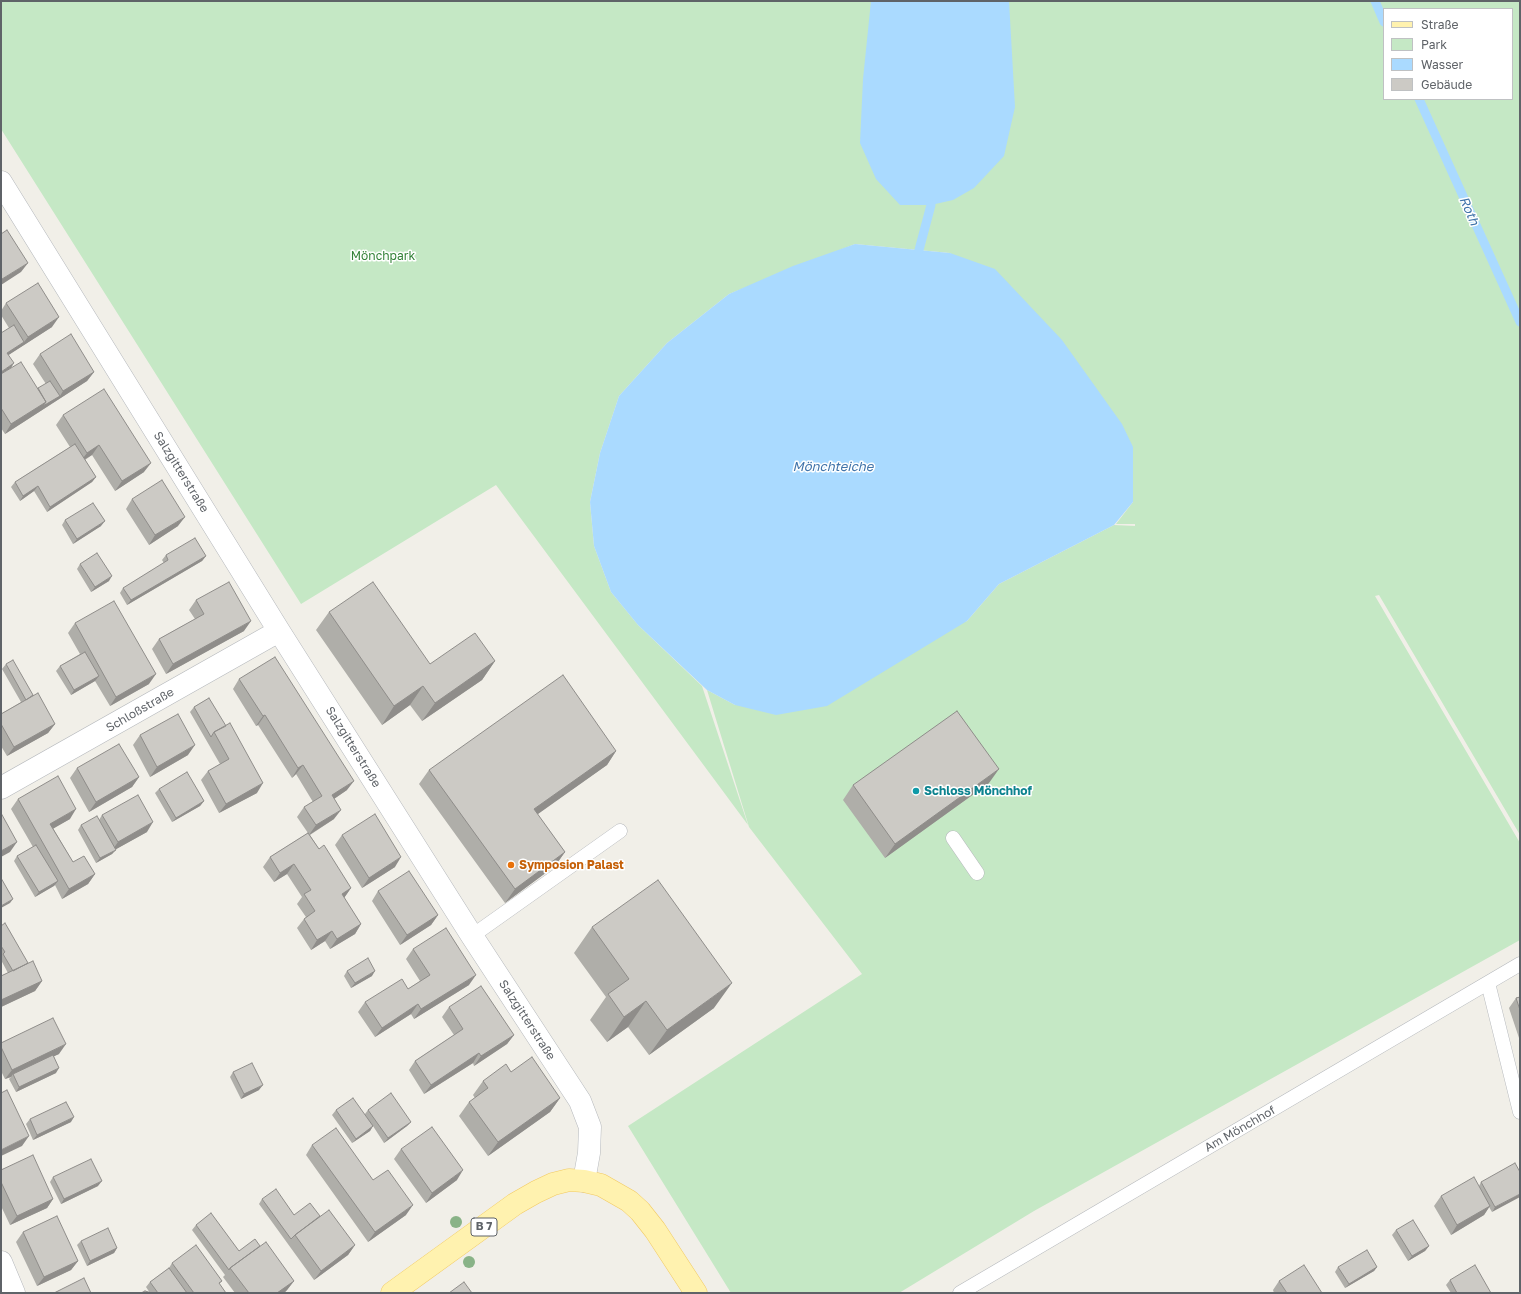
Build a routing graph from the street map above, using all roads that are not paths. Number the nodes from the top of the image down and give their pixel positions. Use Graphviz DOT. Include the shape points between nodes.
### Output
graph roads {
  1 [pos="1,182"];
  2 [pos="279,631"];
  3 [pos="1,788"];
  4 [pos="620,831"];
  5 [pos="953,838"];
  6 [pos="977,873"];
  7 [pos="472,936"];
  8 [pos="1520,964"];
  9 [pos="1488,983"];
  10 [pos="1520,1112"];
  11 [pos="584,1181"];
  12 [pos="1,1262"];
  13 [pos="14,1293"];
  14 [pos="392,1293"];
  15 [pos="696,1293"];
  16 [pos="960,1293"];
  1 -- 2 [label="street, Salzgitterstraße"];
  2 -- 3 [label="street, Schloßstraße"];
  2 -- 7 [label="street, Salzgitterstraße"];
  4 -- 7 [label="lane"];
  5 -- 6 [label="lane"];
  7 -- 11 [label="street, Salzgitterstraße" via="580,1101 590,1127"];
  8 -- 9 [label="lane, Am Mönchhof"];
  9 -- 10 [label="lane"];
  9 -- 16 [label="lane, Am Mönchhof"];
  11 -- 14 [label="main road, B 7" via="569,1180 536,1192 504,1212"];
  11 -- 15 [label="main road, B 7" via="601,1185 629,1201 640,1211"];
  12 -- 13 [label="street"];
}
